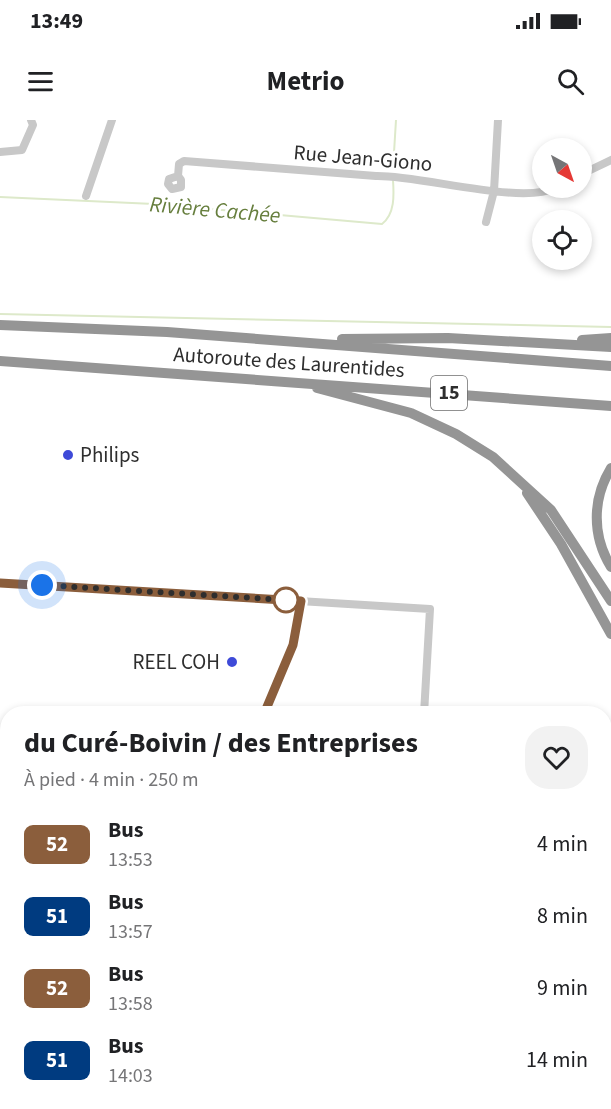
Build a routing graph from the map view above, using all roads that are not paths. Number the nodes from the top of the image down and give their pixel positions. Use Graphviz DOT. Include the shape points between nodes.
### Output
graph roads {
  1 [pos="31,120"];
  2 [pos="112,120"];
  3 [pos="498,120"];
  4 [pos="0,152"];
  5 [pos="611,160"];
  6 [pos="592,169"];
  7 [pos="178,176"];
  8 [pos="494,191"];
  9 [pos="532,192"];
  10 [pos="86,196"];
  11 [pos="486,222"];
  12 [pos="0,325"];
  13 [pos="611,338"];
  14 [pos="293,342"];
  15 [pos="546,342"];
  16 [pos="611,347"];
  17 [pos="0,361"];
  18 [pos="611,366"];
  19 [pos="286,381"];
  20 [pos="611,406"];
  21 [pos="611,468"];
  22 [pos="516,478"];
  23 [pos="611,567"];
  24 [pos="0,583"];
  25 [pos="301,601"];
  26 [pos="611,601"];
  27 [pos="611,634"];
  28 [pos="267,706"];
  29 [pos="424,706"];
  1 -- 4 [label="street" via="33,125 22,150"];
  2 -- 10 [label="street"];
  3 -- 8 [label="street"];
  5 -- 6 [label="street"];
  7 -- 8 [label="street, Rue Jean-Giono" via="179,165 184,161 399,176"];
  8 -- 9 [label="street, Rue Jean-Giono"];
  8 -- 11 [label="street"];
  12 -- 14 [label="highway, Autoroute des Laurentides / 15"];
  13 -- 15 [label="highway"];
  14 -- 15 [label="highway" via="392,337"];
  14 -- 18 [label="highway, Autoroute des Laurentides / 15"];
  15 -- 16 [label="highway"];
  17 -- 19 [label="highway, Autoroute des Laurentides / 15"];
  19 -- 20 [label="highway, Autoroute des Laurentides / 15"];
  19 -- 22 [label="highway" via="388,405 424,418 474,445"];
  21 -- 23 [label="highway" via="601,487 597,519 599,540"];
  22 -- 26 [label="highway" via="551,510"];
  22 -- 27 [label="highway" via="551,527"];
  24 -- 25 [label="street"];
  25 -- 28 [label="street" via="293,645"];
  25 -- 29 [label="street" via="430,609"];
}
